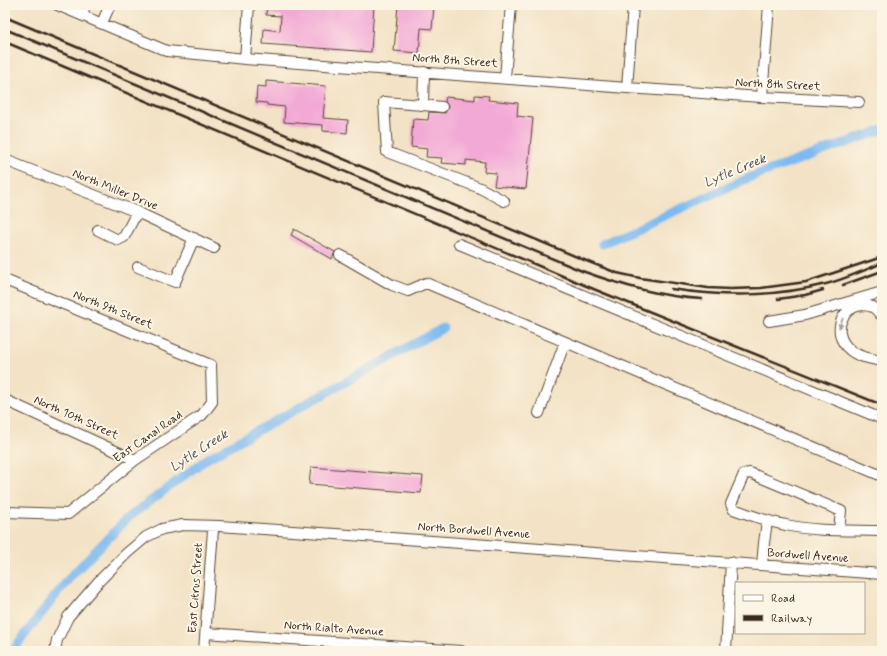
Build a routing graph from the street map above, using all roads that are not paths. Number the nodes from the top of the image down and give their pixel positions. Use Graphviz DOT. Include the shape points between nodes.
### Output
graph roads {
  1 [pos="57,5"];
  2 [pos="76,5"];
  3 [pos="85,5"];
  4 [pos="110,5"];
  5 [pos="249,5"];
  6 [pos="511,5"];
  7 [pos="633,5"];
  8 [pos="769,5"];
  9 [pos="82,15"];
  10 [pos="102,23"];
  11 [pos="245,59"];
  12 [pos="424,72"];
  13 [pos="505,78"];
  14 [pos="627,88"];
  15 [pos="762,97"];
  16 [pos="860,102"];
  17 [pos="423,105"];
  18 [pos="442,107"];
  19 [pos="5,160"];
  20 [pos="504,201"];
  21 [pos="136,212"];
  22 [pos="98,230"];
  23 [pos="194,238"];
  24 [pos="460,244"];
  25 [pos="214,248"];
  26 [pos="340,254"];
  27 [pos="138,267"];
  28 [pos="5,280"];
  29 [pos="882,292"];
  30 [pos="853,304"];
  31 [pos="882,316"];
  32 [pos="769,321"];
  33 [pos="565,342"];
  34 [pos="882,361"];
  35 [pos="210,365"];
  36 [pos="5,400"];
  37 [pos="539,413"];
  38 [pos="882,419"];
  39 [pos="135,460"];
  40 [pos="882,476"];
  41 [pos="5,512"];
  42 [pos="767,521"];
  43 [pos="215,526"];
  44 [pos="839,530"];
  45 [pos="882,531"];
  46 [pos="731,562"];
  47 [pos="762,565"];
  48 [pos="882,574"];
  49 [pos="206,632"];
  50 [pos="55,651"];
  51 [pos="204,651"];
  52 [pos="461,651"];
  53 [pos="726,651"];
  1 -- 9 [label="street, North 8th Street"];
  2 -- 9 [label="street"];
  3 -- 9 [label="street"];
  4 -- 10 [label="street"];
  5 -- 11 [label="street"];
  6 -- 13 [label="street"];
  7 -- 14 [label="street"];
  8 -- 15 [label="street"];
  9 -- 10 [label="street, North 8th Street"];
  10 -- 11 [label="street, North 8th Street" via="167,51"];
  11 -- 12 [label="street, North 8th Street"];
  12 -- 13 [label="street, North 8th Street"];
  12 -- 17 [label="street"];
  13 -- 14 [label="street, North 8th Street"];
  14 -- 15 [label="street, North 8th Street"];
  15 -- 16 [label="street, North 8th Street"];
  17 -- 18 [label="street"];
  17 -- 20 [label="street" via="384,102 387,152 480,188"];
  19 -- 21 [label="street, North Miller Drive"];
  21 -- 22 [label="street" via="124,238 118,240"];
  21 -- 23 [label="street, North Miller Drive"];
  23 -- 25 [label="street, North Miller Drive"];
  23 -- 27 [label="street" via="175,282"];
  24 -- 38 [label="street" via="686,340"];
  26 -- 33 [label="street" via="392,285 408,291 426,284"];
  28 -- 35 [label="street, North 9th Street"];
  29 -- 30 [label="street"];
  30 -- 31 [label="street" via="874,308"];
  30 -- 32 [label="street"];
  30 -- 34 [label="street, one-way" via="841,319 839,329 842,341 850,351"];
  33 -- 37 [label="street"];
  33 -- 40 [label="street"];
  35 -- 39 [label="street, East Canal Road" via="212,402 202,415"];
  36 -- 39 [label="street, North 10th Street"];
  39 -- 41 [label="street, East Canal Road" via="68,514"];
  42 -- 44 [label="street" via="806,528"];
  42 -- 44 [label="street" via="733,509 731,504 744,474 750,472 841,511"];
  42 -- 47 [label="street"];
  43 -- 46 [label="street, North Bordwell Avenue"];
  43 -- 49 [label="street, East Citrus Street"];
  43 -- 50 [label="street, North Bordwell Avenue" via="183,525 146,537 99,581 68,617 57,640"];
  44 -- 45 [label="street"];
  46 -- 47 [label="street, Bordwell Avenue"];
  46 -- 53 [label="street"];
  47 -- 48 [label="street, Bordwell Avenue"];
  49 -- 51 [label="street, East Citrus Street"];
  49 -- 52 [label="street, North Rialto Avenue"];
}
